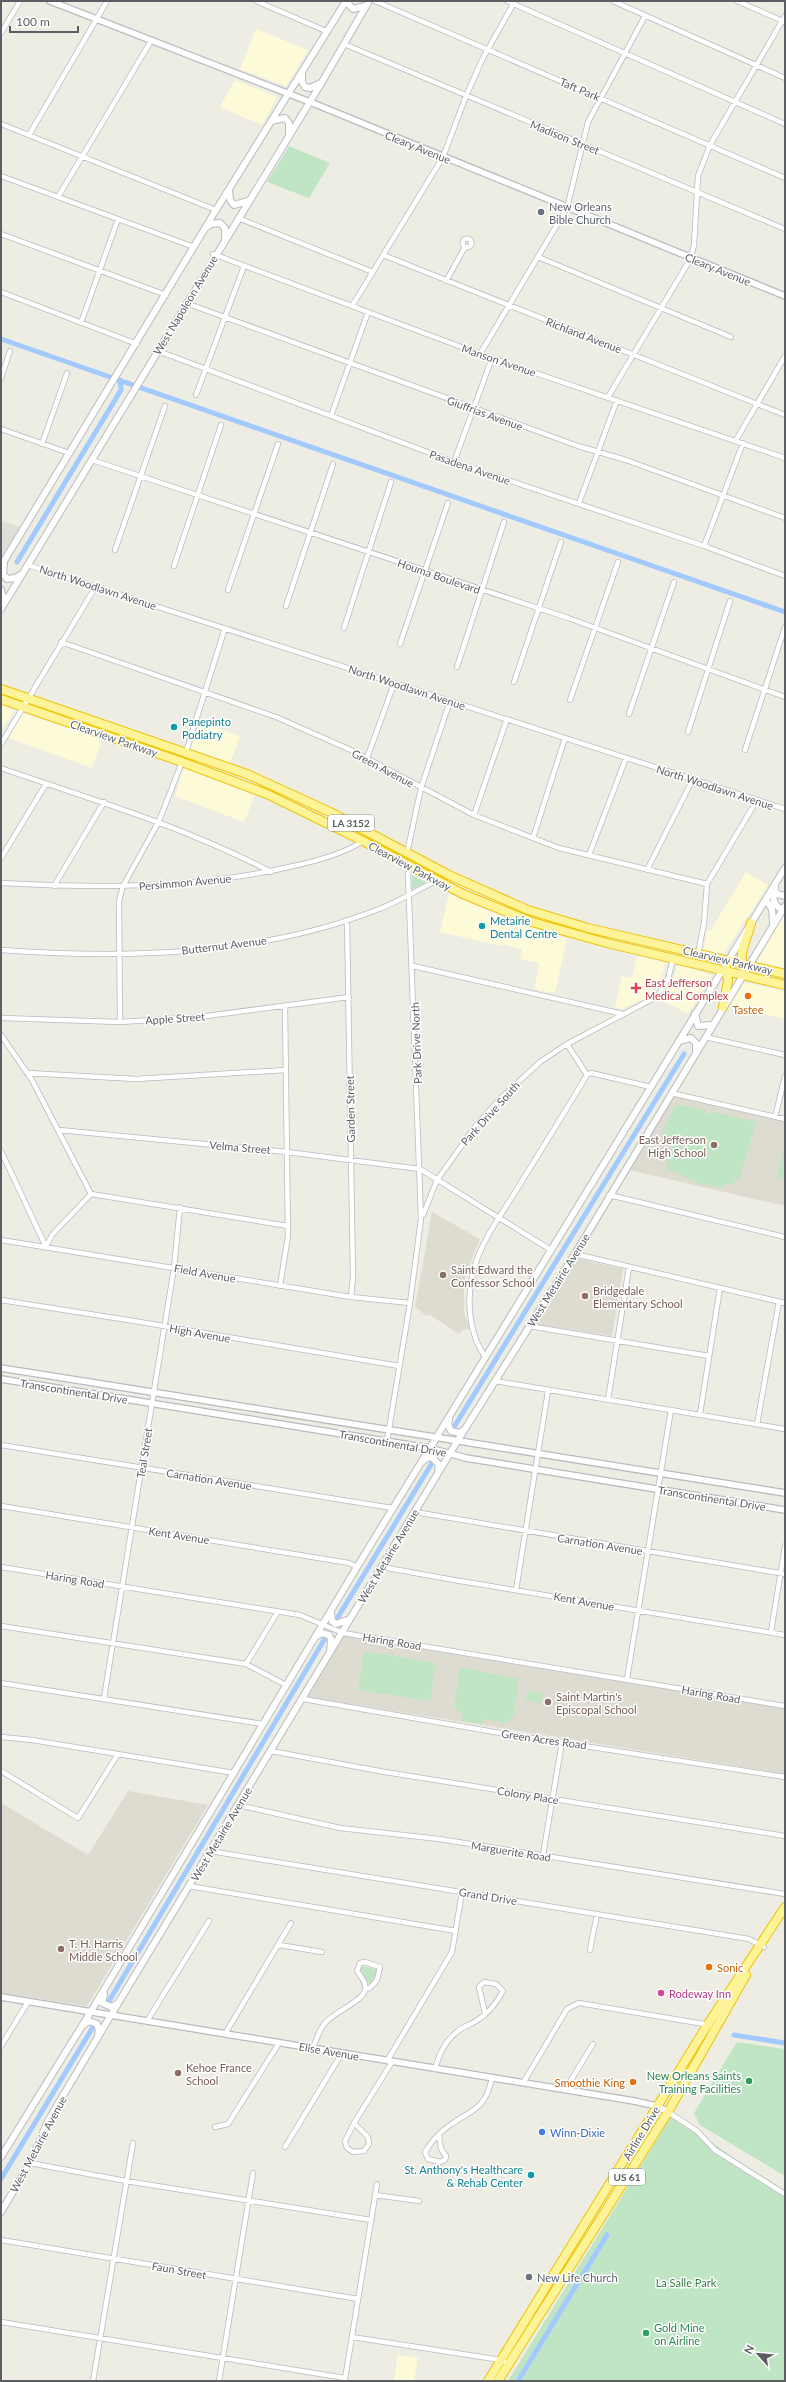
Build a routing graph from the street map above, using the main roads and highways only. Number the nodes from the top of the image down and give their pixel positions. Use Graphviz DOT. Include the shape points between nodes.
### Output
graph roads {
  1 [pos="347,1"];
  2 [pos="367,4"];
  3 [pos="302,71"];
  4 [pos="322,82"];
  5 [pos="271,121"];
  6 [pos="289,135"];
  7 [pos="230,189"];
  8 [pos="248,201"];
  9 [pos="205,229"];
  10 [pos="225,240"];
  11 [pos="2,564"];
  12 [pos="23,573"];
  13 [pos="1,590"];
  14 [pos="1,609"];
  15 [pos="1,689"];
  16 [pos="1,700"];
  17 [pos="186,752"];
  18 [pos="162,755"];
  19 [pos="205,758"];
  20 [pos="182,762"];
  21 [pos="371,845"];
  22 [pos="407,853"];
  23 [pos="410,867"];
  24 [pos="785,868"];
  25 [pos="444,873"];
  26 [pos="775,885"];
  27 [pos="785,896"];
  28 [pos="766,900"];
  29 [pos="784,909"];
  30 [pos="759,911"];
  31 [pos="773,913"];
  32 [pos="751,923"];
  33 [pos="771,929"];
  34 [pos="680,949"];
  35 [pos="654,954"];
  36 [pos="726,967"];
  37 [pos="745,969"];
  38 [pos="785,974"];
  39 [pos="785,985"];
  40 [pos="723,1007"];
  41 [pos="695,1014"];
  42 [pos="712,1025"];
  43 [pos="678,1042"];
  44 [pos="696,1051"];
  45 [pos="451,1413"];
  46 [pos="466,1429"];
  47 [pos="420,1464"];
  48 [pos="437,1475"];
  49 [pos="332,1608"];
  50 [pos="353,1616"];
  51 [pos="315,1637"];
  52 [pos="328,1658"];
  53 [pos="785,1907"];
  54 [pos="785,1916"];
  55 [pos="762,1946"];
  56 [pos="108,1984"];
  57 [pos="120,2001"];
  58 [pos="83,2025"];
  59 [pos="96,2040"];
  60 [pos="1,2157"];
  61 [pos="593,2211"];
  62 [pos="1,2212"];
  63 [pos="601,2217"];
  64 [pos="505,2362"];
  65 [pos="488,2381"];
  66 [pos="498,2381"];
  1 -- 2 [label="main road" via="353,9"];
  1 -- 3 [label="main road, West Napoleon Avenue"];
  2 -- 4 [label="main road, West Napoleon Avenue"];
  3 -- 4 [label="main road" via="302,82 305,87 310,88"];
  3 -- 5 [label="main road, West Napoleon Avenue"];
  4 -- 6 [label="main road, West Napoleon Avenue"];
  5 -- 6 [label="main road" via="285,118 289,124"];
  5 -- 7 [label="main road, West Napoleon Avenue"];
  6 -- 8 [label="main road, West Napoleon Avenue"];
  7 -- 8 [label="main road" via="229,197 232,203 237,206"];
  7 -- 9 [label="main road, West Napoleon Avenue"];
  8 -- 10 [label="main road, West Napoleon Avenue"];
  9 -- 10 [label="main road" via="211,224 220,223 224,228"];
  9 -- 11 [label="main road, West Napoleon Avenue"];
  10 -- 12 [label="main road, West Napoleon Avenue"];
  11 -- 12 [label="main road" via="3,574 7,578 15,578"];
  12 -- 14 [label="main road, West Napoleon Avenue"];
  13 -- 14 [label="main road"];
  15 -- 17 [label="highway, Clearview Parkway / LA 3152"];
  16 -- 18 [label="highway, Clearview Parkway / LA 3152"];
  17 -- 18 [label="highway" via="181,756 167,752"];
  17 -- 19 [label="highway, Clearview Parkway / LA 3152"];
  18 -- 20 [label="highway, Clearview Parkway / LA 3152"];
  19 -- 20 [label="highway" via="200,761 186,757"];
  19 -- 22 [label="highway, Clearview Parkway / LA 3152" via="285,790"];
  20 -- 21 [label="highway, Clearview Parkway / LA 3152" via="267,794"];
  21 -- 22 [label="highway" via="404,858"];
  21 -- 23 [label="highway, Clearview Parkway / LA 3152"];
  22 -- 25 [label="highway, Clearview Parkway / LA 3152"];
  23 -- 25 [label="highway" via="416,864 429,871"];
  23 -- 35 [label="highway, Clearview Parkway / LA 3152" via="532,922"];
  24 -- 26 [label="main road, West Metairie Avenue"];
  25 -- 34 [label="highway, Clearview Parkway / LA 3152" via="497,898 563,921"];
  26 -- 27 [label="main road" via="777,894"];
  26 -- 28 [label="main road, West Metairie Avenue"];
  26 -- 29 [label="main road" via="773,900 776,906"];
  28 -- 30 [label="main road, West Metairie Avenue"];
  28 -- 31 [label="main road"];
  29 -- 33 [label="main road, West Metairie Avenue"];
  30 -- 31 [label="main road" via="766,908"];
  30 -- 32 [label="main road, West Metairie Avenue"];
  31 -- 33 [label="main road"];
  32 -- 36 [label="main road, West Metairie Avenue"];
  32 -- 37 [label="highway" via="742,951"];
  33 -- 37 [label="main road, West Metairie Avenue"];
  34 -- 35 [label="highway" via="676,953 659,950"];
  34 -- 36 [label="highway, Clearview Parkway / LA 3152" via="716,958"];
  35 -- 36 [label="highway, Clearview Parkway / LA 3152"];
  36 -- 37 [label="highway, Clearview Parkway / LA 3152"];
  36 -- 37 [label="highway, Clearview Parkway / LA 3152"];
  36 -- 40 [label="highway" via="728,981"];
  36 -- 41 [label="main road, West Metairie Avenue"];
  37 -- 38 [label="highway, Clearview Parkway / LA 3152"];
  37 -- 39 [label="highway, Clearview Parkway / LA 3152" via="756,978"];
  37 -- 40 [label="main road, West Metairie Avenue"];
  40 -- 42 [label="main road, West Metairie Avenue"];
  41 -- 42 [label="main road" via="698,1026"];
  41 -- 43 [label="main road, West Metairie Avenue"];
  42 -- 44 [label="main road, West Metairie Avenue"];
  43 -- 44 [label="main road" via="691,1038 696,1043"];
  43 -- 45 [label="main road, West Metairie Avenue"];
  44 -- 46 [label="main road, West Metairie Avenue"];
  45 -- 46 [label="main road" via="448,1424 451,1431 460,1433"];
  45 -- 47 [label="main road, West Metairie Avenue"];
  46 -- 48 [label="main road, West Metairie Avenue"];
  47 -- 48 [label="main road" via="428,1457 433,1458 439,1465"];
  47 -- 49 [label="main road, West Metairie Avenue"];
  48 -- 50 [label="main road, West Metairie Avenue"];
  49 -- 50 [label="main road" via="330,1616 336,1624 342,1624"];
  49 -- 51 [label="main road, West Metairie Avenue"];
  50 -- 52 [label="main road, West Metairie Avenue"];
  51 -- 52 [label="main road" via="320,1633 329,1635 331,1647"];
  51 -- 56 [label="main road, West Metairie Avenue"];
  52 -- 57 [label="main road, West Metairie Avenue"];
  53 -- 55 [label="highway, Airline Drive / US 61"];
  54 -- 55 [label="highway, Airline Drive / US 61"];
  55 -- 61 [label="highway, Airline Drive / US 61" via="708,2024"];
  55 -- 63 [label="highway, Airline Drive / US 61" via="668,2112"];
  56 -- 57 [label="main road" via="102,2003 112,2007"];
  56 -- 58 [label="main road, West Metairie Avenue"];
  57 -- 59 [label="main road, West Metairie Avenue"];
  58 -- 59 [label="main road" via="89,2021 97,2024 99,2030"];
  58 -- 60 [label="main road, West Metairie Avenue"];
  59 -- 62 [label="main road, West Metairie Avenue" via="48,2121 30,2163"];
  61 -- 63 [label="highway"];
  61 -- 64 [label="highway, Airline Drive / US 61"];
  63 -- 64 [label="highway, Airline Drive / US 61"];
  64 -- 65 [label="highway, Airline Drive / US 61"];
  64 -- 66 [label="highway, Airline Drive / US 61"];
}
